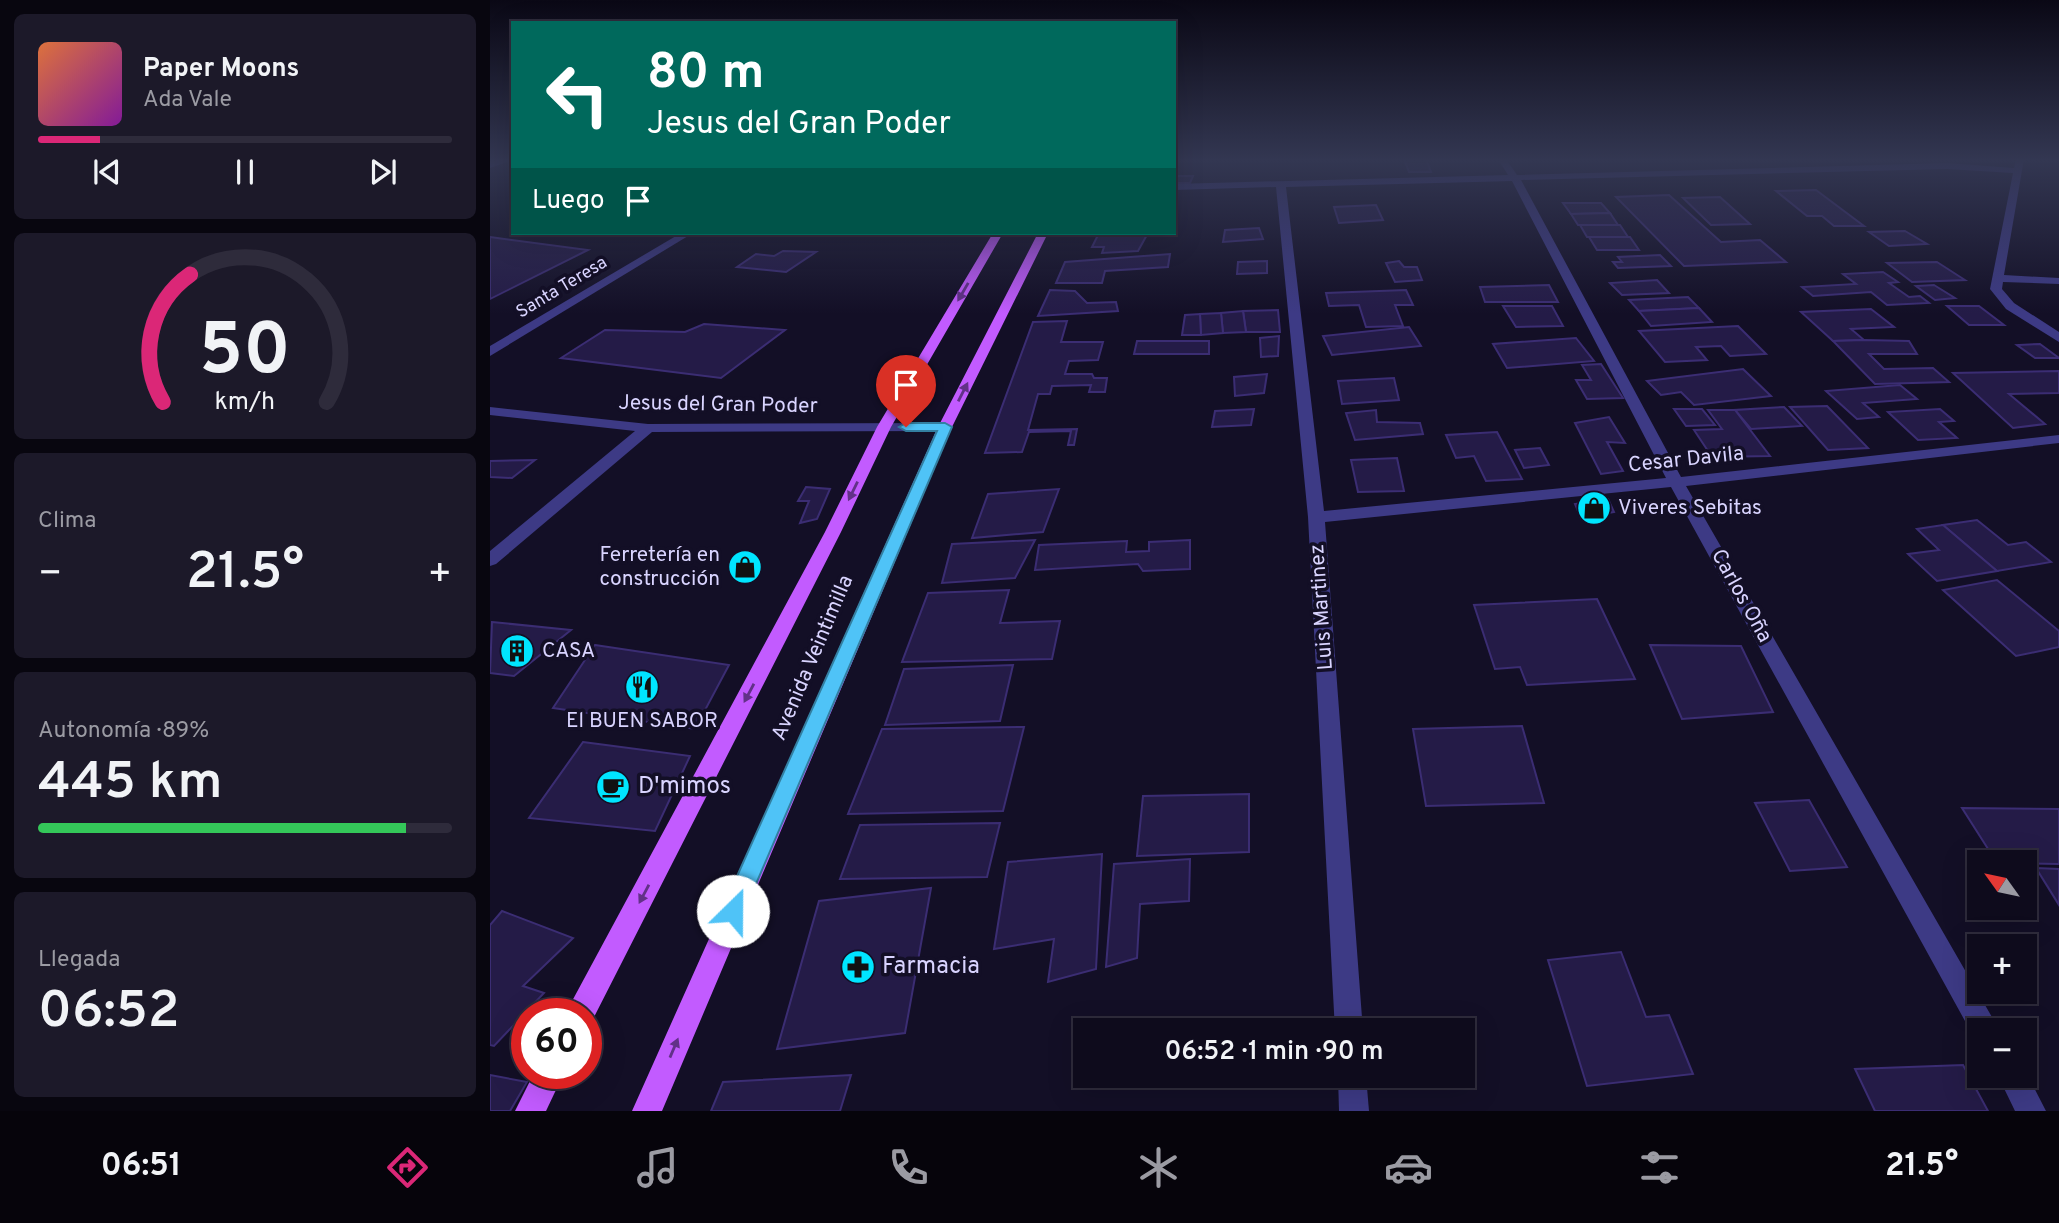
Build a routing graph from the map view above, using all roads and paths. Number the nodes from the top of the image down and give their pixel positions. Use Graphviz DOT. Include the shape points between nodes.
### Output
graph roads {
  1 [pos="1284,211"];
  2 [pos="1533,211"];
  3 [pos="2010,211"];
  4 [pos="685,235"];
  5 [pos="997,235"];
  6 [pos="1042,235"];
  7 [pos="1997,278"];
  8 [pos="2059,281"];
  9 [pos="2059,338"];
  10 [pos="490,352"];
  11 [pos="490,411"];
  12 [pos="884,427"];
  13 [pos="945,427"];
  14 [pos="648,428"];
  15 [pos="2059,439"];
  16 [pos="1676,482"];
  17 [pos="1316,517"];
  18 [pos="490,560"];
  19 [pos="589,998"];
  20 [pos="1348,1018"];
  21 [pos="1979,1018"];
  22 [pos="1353,1088"];
  23 [pos="2019,1088"];
  24 [pos="542,1089"];
  25 [pos="530,1111"];
  26 [pos="646,1111"];
  27 [pos="1354,1111"];
  28 [pos="2031,1111"];
  1 -- 17 [label="street, Luis Martinez"];
  2 -- 16 [label="street, Carlos Oña"];
  3 -- 7 [label="street"];
  4 -- 10 [label="street, Santa Teresa"];
  5 -- 12 [label="main road, Avenida Veintimilla, one-way"];
  13 -- 6 [label="main road, Avenida Veintimilla, one-way"];
  7 -- 8 [label="street"];
  7 -- 9 [label="street" via="1997,289 2010,306"];
  11 -- 14 [label="street, Jesus del Gran Poder"];
  12 -- 13 [label="street, Jesus del Gran Poder"];
  12 -- 14 [label="street, Jesus del Gran Poder"];
  12 -- 19 [label="main road, Avenida Veintimilla, one-way"];
  26 -- 13 [label="main road, Avenida Veintimilla, one-way"];
  14 -- 18 [label="street"];
  15 -- 16 [label="street, Cesar Davila"];
  16 -- 17 [label="street, Cesar Davila"];
  16 -- 21 [label="street, Carlos Oña"];
  17 -- 20 [label="street, Luis Martinez"];
  22 -- 27 [label="street"];
  23 -- 28 [label="street"];
  24 -- 25 [label="main road"];
}
